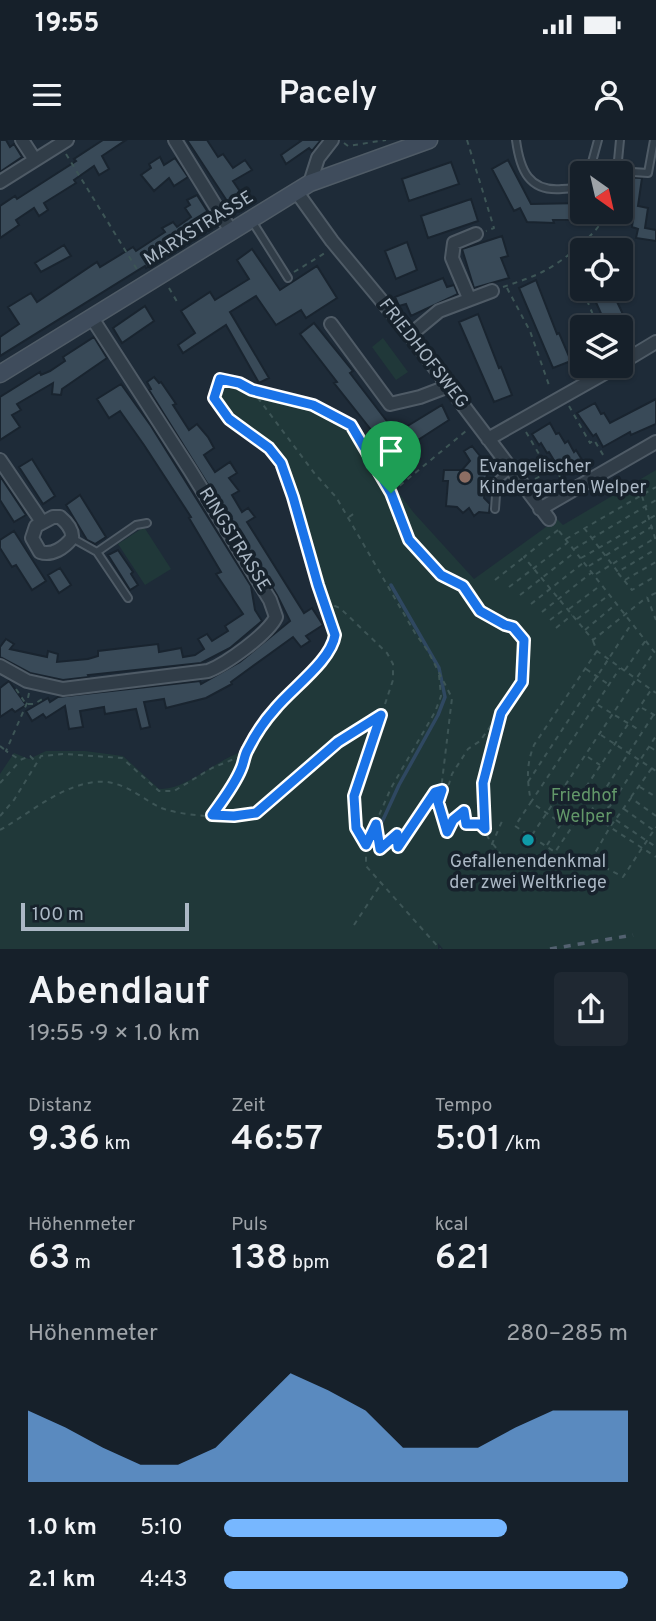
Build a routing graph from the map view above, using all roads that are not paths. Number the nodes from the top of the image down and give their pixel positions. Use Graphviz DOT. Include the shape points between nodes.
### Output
graph roads {
  1 [pos="22,140"];
  2 [pos="175,140"];
  3 [pos="332,140"];
  4 [pos="426,140"];
  5 [pos="516,140"];
  6 [pos="598,140"];
  7 [pos="620,140"];
  8 [pos="654,140"];
  9 [pos="64,142"];
  10 [pos="35,160"];
  11 [pos="594,161"];
  12 [pos="0,182"];
  13 [pos="303,187"];
  14 [pos="570,189"];
  15 [pos="251,219"];
  16 [pos="231,231"];
  17 [pos="476,234"];
  18 [pos="288,277"];
  19 [pos="492,291"];
  20 [pos="469,298"];
  21 [pos="92,318"];
  22 [pos="331,324"];
  23 [pos="410,335"];
  24 [pos="656,342"];
  25 [pos="633,356"];
  26 [pos="0,374"];
  27 [pos="596,378"];
  28 [pos="449,386"];
  29 [pos="488,439"];
  30 [pos="656,442"];
  31 [pos="0,460"];
  32 [pos="511,469"];
  33 [pos="495,509"];
  34 [pos="42,522"];
  35 [pos="147,523"];
  36 [pos="72,538"];
  37 [pos="97,552"];
  38 [pos="128,598"];
  39 [pos="0,666"];
  1 -- 10 [label="street"];
  2 -- 16 [label="street"];
  3 -- 13 [label="street"];
  4 -- 13 [label="street, MARXSTRASSE"];
  5 -- 14 [label="lane" via="521,162 534,185"];
  6 -- 11 [label="lane"];
  7 -- 8 [label="lane" via="617,171 649,173"];
  9 -- 10 [label="street"];
  10 -- 12 [label="street"];
  13 -- 15 [label="street, MARXSTRASSE"];
  13 -- 23 [label="street, FRIEDHOFSWEG" via="336,246"];
  15 -- 16 [label="street, MARXSTRASSE"];
  15 -- 18 [label="lane"];
  16 -- 21 [label="street, MARXSTRASSE"];
  17 -- 20 [label="street" via="454,243 452,258"];
  19 -- 20 [label="street"];
  20 -- 23 [label="street" via="439,311"];
  21 -- 26 [label="street, MARXSTRASSE"];
  21 -- 39 [label="street, RINGSTRASSE" via="263,588 276,617 226,662 208,671 63,689 27,681"];
  22 -- 28 [label="street" via="390,404"];
  23 -- 28 [label="street, FRIEDHOFSWEG"];
  24 -- 25 [label="street"];
  27 -- 29 [label="street"];
  28 -- 29 [label="street, FRIEDHOFSWEG"];
  29 -- 32 [label="street, FRIEDHOFSWEG"];
  30 -- 32 [label="street, FRIEDHOFSWEG" via="569,492 545,514"];
  31 -- 34 [label="street"];
  32 -- 33 [label="lane" via="497,481"];
  34 -- 36 [label="street" via="60,517"];
  34 -- 36 [label="street" via="32,538 40,552 51,554"];
  35 -- 37 [label="lane" via="136,525"];
  36 -- 37 [label="lane"];
  37 -- 38 [label="lane"];
}
